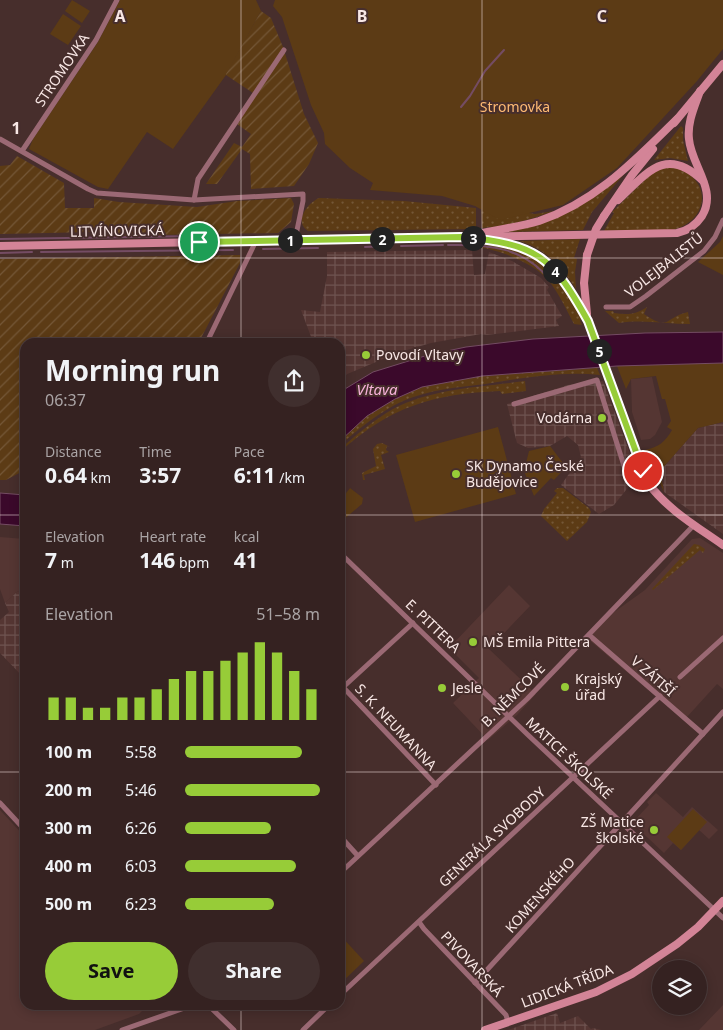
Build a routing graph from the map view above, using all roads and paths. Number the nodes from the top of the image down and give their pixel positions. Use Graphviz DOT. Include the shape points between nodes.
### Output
graph roads {
  1 [pos="117,0"];
  2 [pos="284,50"];
  3 [pos="723,64"];
  4 [pos="700,91"];
  5 [pos="677,119"];
  6 [pos="0,139"];
  7 [pos="22,151"];
  8 [pos="704,182"];
  9 [pos="194,200"];
  10 [pos="610,209"];
  11 [pos="723,220"];
  12 [pos="461,237"];
  13 [pos="295,240"];
  14 [pos="256,241"];
  15 [pos="0,246"];
  16 [pos="606,307"];
  17 [pos="589,323"];
  18 [pos="209,338"];
  19 [pos="514,404"];
  20 [pos="643,471"];
  21 [pos="694,525"];
  22 [pos="723,545"];
  23 [pos="345,558"];
  24 [pos="413,623"];
  25 [pos="589,635"];
  26 [pos="723,638"];
  27 [pos="680,677"];
  28 [pos="345,683"];
  29 [pos="345,691"];
  30 [pos="660,696"];
  31 [pos="723,712"];
  32 [pos="509,716"];
  33 [pos="703,734"];
  34 [pos="573,777"];
  35 [pos="436,785"];
  36 [pos="0,803"];
  37 [pos="20,822"];
  38 [pos="622,823"];
  39 [pos="345,842"];
  40 [pos="358,856"];
  41 [pos="345,868"];
  42 [pos="723,901"];
  43 [pos="714,910"];
  44 [pos="723,918"];
  45 [pos="419,922"];
  46 [pos="475,983"];
  47 [pos="345,990"];
  48 [pos="172,1010"];
  49 [pos="213,1010"];
  50 [pos="324,1010"];
  51 [pos="508,1022"];
  52 [pos="122,1030"];
  53 [pos="234,1030"];
  54 [pos="303,1030"];
  55 [pos="485,1030"];
  1 -- 7 [label="street, STROMOVKA" via="96,40"];
  2 -- 9 [label="street" via="198,179"];
  3 -- 4 [label="main road"];
  4 -- 5 [label="main road"];
  4 -- 8 [label="main road" via="688,131 690,148"];
  5 -- 10 [label="main road" via="632,175"];
  5 -- 12 [label="main road" via="622,173 578,203 540,220"];
  6 -- 7 [label="street"];
  7 -- 9 [label="street" via="97,192"];
  8 -- 10 [label="main road" via="684,166 660,165"];
  8 -- 12 [label="main road" via="707,197 704,213 690,228 677,234"];
  9 -- 13 [label="street" via="303,194"];
  10 -- 17 [label="main road, bridge" via="596,229 587,255 584,283"];
  11 -- 16 [label="street, VOLEJBALISTŮ" via="710,244 646,296 630,307"];
  12 -- 13 [label="main road, LITVÍNOVICKÁ"];
  12 -- 17 [label="main road" via="516,246 539,256 556,272"];
  13 -- 14 [label="main road, LITVÍNOVICKÁ"];
  14 -- 15 [label="main road, LITVÍNOVICKÁ"];
  14 -- 18 [label="street"];
  17 -- 20 [label="main road"];
  19 -- 20 [label="street" via="597,380 625,469 632,475"];
  20 -- 21 [label="main road" via="663,501"];
  21 -- 22 [label="main road"];
  21 -- 25 [label="street, B. NĚMCOVÉ"];
  23 -- 24 [label="street, E. PITTERA"];
  24 -- 28 [label="street"];
  24 -- 32 [label="street, E. PITTERA"];
  25 -- 30 [label="street, V ZÁTIŠÍ"];
  25 -- 32 [label="street, B. NĚMCOVÉ"];
  26 -- 27 [label="street"];
  29 -- 35 [label="street, S. K. NEUMANNA"];
  30 -- 33 [label="street, V ZÁTIŠÍ"];
  30 -- 34 [label="street, GENERÁLA SVOBODY"];
  31 -- 33 [label="street, KOMENSKÉHO"];
  32 -- 34 [label="street, MATICE ŠKOLSKÉ"];
  32 -- 35 [label="street, B. NĚMCOVÉ"];
  33 -- 38 [label="street, KOMENSKÉHO"];
  34 -- 38 [label="street, MATICE ŠKOLSKÉ"];
  34 -- 45 [label="street, GENERÁLA SVOBODY"];
  35 -- 40 [label="street, B. NĚMCOVÉ"];
  36 -- 37 [label="street"];
  38 -- 43 [label="street, MATICE ŠKOLSKÉ"];
  38 -- 46 [label="street, KOMENSKÉHO"];
  39 -- 40 [label="street"];
  40 -- 41 [label="street, B. NĚMCOVÉ"];
  42 -- 43 [label="main road, LIDICKÁ TŘÍDA"];
  43 -- 44 [label="street, MATICE ŠKOLSKÉ"];
  43 -- 51 [label="main road, LIDICKÁ TŘÍDA" via="677,944 623,978 596,992"];
  45 -- 46 [label="street, PIVOVARSKÁ"];
  45 -- 47 [label="street, GENERÁLA SVOBODY"];
  46 -- 51 [label="street, PIVOVARSKÁ" via="506,1015"];
  48 -- 52 [label="street"];
  49 -- 53 [label="street"];
  50 -- 54 [label="street"];
  51 -- 55 [label="main road, LIDICKÁ TŘÍDA"];
}
